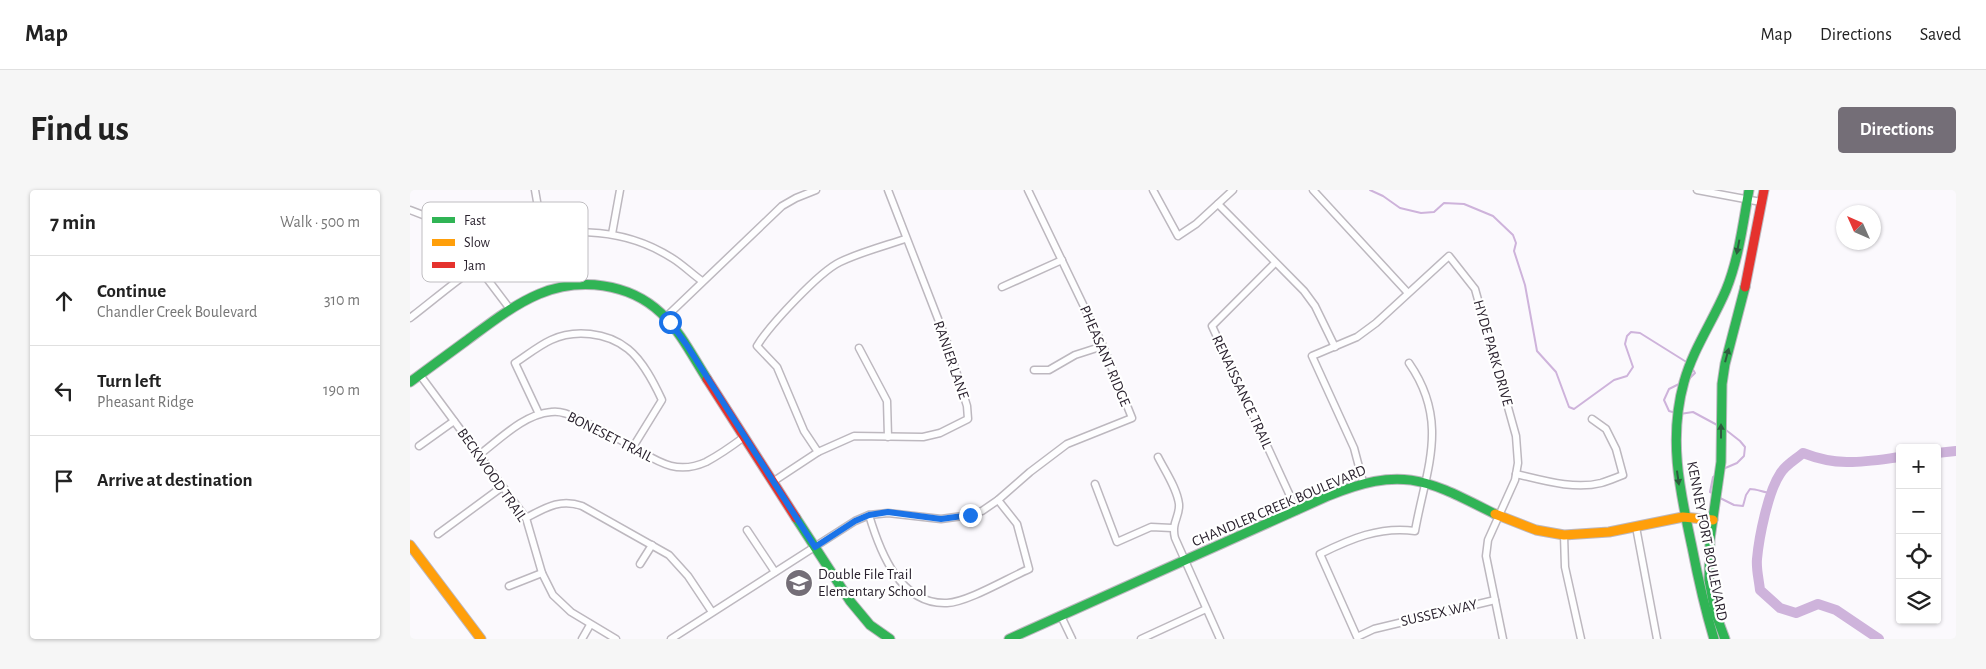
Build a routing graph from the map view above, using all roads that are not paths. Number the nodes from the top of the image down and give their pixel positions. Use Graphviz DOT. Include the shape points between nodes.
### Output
graph roads {
  1 [pos="620,190"];
  2 [pos="816,190"];
  3 [pos="888,190"];
  4 [pos="1028,190"];
  5 [pos="1154,190"];
  6 [pos="1233,190"];
  7 [pos="1313,190"];
  8 [pos="1697,190"];
  9 [pos="1764,190"];
  10 [pos="1748,195"];
  11 [pos="1761,202"];
  12 [pos="1218,204"];
  13 [pos="410,210"];
  14 [pos="422,215"];
  15 [pos="588,232"];
  16 [pos="612,234"];
  17 [pos="905,239"];
  18 [pos="1062,260"];
  19 [pos="1275,263"];
  20 [pos="702,281"];
  21 [pos="458,282"];
  22 [pos="489,282"];
  23 [pos="1002,288"];
  24 [pos="1408,293"];
  25 [pos="510,309"];
  26 [pos="666,317"];
  27 [pos="410,318"];
  28 [pos="1103,346"];
  29 [pos="1335,347"];
  30 [pos="859,348"];
  31 [pos="1409,363"];
  32 [pos="1034,370"];
  33 [pos="420,374"];
  34 [pos="410,382"];
  35 [pos="539,414"];
  36 [pos="1592,419"];
  37 [pos="454,421"];
  38 [pos="888,436"];
  39 [pos="744,437"];
  40 [pos="419,446"];
  41 [pos="633,447"];
  42 [pos="818,452"];
  43 [pos="479,454"];
  44 [pos="1158,457"];
  45 [pos="1516,474"];
  46 [pos="774,481"];
  47 [pos="1363,482"];
  48 [pos="1426,482"];
  49 [pos="1095,484"];
  50 [pos="502,487"];
  51 [pos="998,500"];
  52 [pos="1297,511"];
  53 [pos="869,515"];
  54 [pos="1499,516"];
  55 [pos="1685,517"];
  56 [pos="1714,517"];
  57 [pos="526,518"];
  58 [pos="1636,527"];
  59 [pos="1172,528"];
  60 [pos="748,530"];
  61 [pos="438,534"];
  62 [pos="1564,536"];
  63 [pos="410,545"];
  64 [pos="652,545"];
  65 [pos="815,547"];
  66 [pos="1184,560"];
  67 [pos="640,564"];
  68 [pos="775,572"];
  69 [pos="542,573"];
  70 [pos="509,586"];
  71 [pos="1495,600"];
  72 [pos="1206,609"];
  73 [pos="712,612"];
  74 [pos="1061,616"];
  75 [pos="590,625"];
  76 [pos="481,639"];
  77 [pos="582,639"];
  78 [pos="616,639"];
  79 [pos="670,639"];
  80 [pos="890,639"];
  81 [pos="1009,639"];
  82 [pos="1072,639"];
  83 [pos="1141,639"];
  84 [pos="1220,639"];
  85 [pos="1503,639"];
  86 [pos="1581,639"];
  87 [pos="1656,639"];
  88 [pos="1714,639"];
  89 [pos="1725,639"];
  1 -- 16 [label="street"];
  2 -- 20 [label="street" via="782,206"];
  3 -- 17 [label="street, RANIER LANE"];
  4 -- 18 [label="street, PHEASANT RIDGE"];
  5 -- 12 [label="street" via="1178,236"];
  6 -- 12 [label="street"];
  7 -- 24 [label="street"];
  8 -- 10 [label="street"];
  9 -- 11 [label="street, KENNEY FORT BOULEVARD"];
  10 -- 11 [label="street"];
  10 -- 55 [label="street, KENNEY FORT BOULEVARD, one-way" via="1736,259 1727,287 1697,346 1681,391 1676,464"];
  56 -- 11 [label="street, KENNEY FORT BOULEVARD, one-way" via="1721,462 1725,364 1743,298"];
  12 -- 19 [label="street"];
  13 -- 14 [label="street"];
  15 -- 16 [label="street"];
  16 -- 20 [label="street" via="653,248"];
  17 -- 38 [label="street, RANIER LANE" via="947,342 968,419 940,433 923,437"];
  17 -- 42 [label="street" via="839,262 827,270 782,314 757,346 777,367 804,431"];
  18 -- 23 [label="street"];
  18 -- 28 [label="street, PHEASANT RIDGE"];
  19 -- 29 [label="street" via="1311,300"];
  19 -- 52 [label="street, RENAISSANCE TRAIL" via="1212,326"];
  20 -- 26 [label="street"];
  21 -- 27 [label="street"];
  22 -- 25 [label="street"];
  24 -- 29 [label="street, HYDE PARK DRIVE" via="1363,332"];
  24 -- 45 [label="street, HYDE PARK DRIVE" via="1449,256 1475,289 1516,436"];
  25 -- 26 [label="street" via="553,288 588,283 627,292 645,300"];
  25 -- 33 [label="street"];
  26 -- 39 [label="street"];
  28 -- 32 [label="street" via="1075,355 1049,370"];
  28 -- 51 [label="street, PHEASANT RIDGE" via="1132,418 1067,444"];
  29 -- 47 [label="street, HYDE PARK DRIVE" via="1312,356 1354,448"];
  30 -- 38 [label="street" via="887,400"];
  31 -- 48 [label="street" via="1420,379 1431,417 1433,445"];
  33 -- 34 [label="street"];
  33 -- 37 [label="street, BECKWOOD TRAIL"];
  35 -- 41 [label="street, BONESET TRAIL" via="565,413"];
  35 -- 41 [label="street" via="514,364 551,340 570,334 587,332 614,341 628,349 640,363 662,400"];
  35 -- 43 [label="street, BONESET TRAIL"];
  36 -- 45 [label="street" via="1606,429 1616,449 1622,475 1599,483 1576,485"];
  37 -- 40 [label="street"];
  37 -- 43 [label="street, BECKWOOD TRAIL"];
  38 -- 42 [label="street, RANIER LANE" via="854,436"];
  39 -- 41 [label="street, BONESET TRAIL" via="704,462 684,468 659,463"];
  39 -- 46 [label="street"];
  42 -- 46 [label="street, RANIER LANE"];
  43 -- 50 [label="street, BECKWOOD TRAIL"];
  44 -- 59 [label="street" via="1179,506"];
  45 -- 54 [label="street, HYDE PARK DRIVE"];
  46 -- 65 [label="street"];
  47 -- 48 [label="street, CHANDLER CREEK BOULEVARD" via="1392,478"];
  47 -- 52 [label="street, CHANDLER CREEK BOULEVARD"];
  48 -- 54 [label="street, CHANDLER CREEK BOULEVARD"];
  48 -- 71 [label="street, SUSSEX WAY" via="1415,531 1369,533 1320,554 1356,637 1374,629"];
  49 -- 59 [label="street" via="1117,542 1152,527"];
  50 -- 57 [label="street, BECKWOOD TRAIL"];
  50 -- 61 [label="street"];
  51 -- 53 [label="street, PHEASANT RIDGE" via="970,515 941,519 888,512"];
  51 -- 53 [label="street" via="1017,524 1029,568 948,603 915,596 906,588 877,544"];
  52 -- 66 [label="street, CHANDLER CREEK BOULEVARD"];
  53 -- 65 [label="street, PHEASANT RIDGE"];
  54 -- 62 [label="street, CHANDLER CREEK BOULEVARD" via="1539,532"];
  54 -- 71 [label="street, HYDE PARK DRIVE" via="1488,540 1486,556"];
  55 -- 56 [label="street, CHANDLER CREEK BOULEVARD"];
  55 -- 58 [label="street, CHANDLER CREEK BOULEVARD"];
  55 -- 88 [label="street, KENNEY FORT BOULEVARD"];
  56 -- 89 [label="street, KENNEY FORT BOULEVARD" via="1709,580"];
  57 -- 64 [label="street" via="555,504 574,503"];
  57 -- 69 [label="street, BECKWOOD TRAIL"];
  58 -- 62 [label="street, CHANDLER CREEK BOULEVARD"];
  58 -- 87 [label="street"];
  59 -- 66 [label="street"];
  60 -- 68 [label="street"];
  62 -- 86 [label="street" via="1565,567"];
  63 -- 76 [label="street"];
  64 -- 67 [label="street"];
  64 -- 73 [label="street" via="679,565"];
  65 -- 68 [label="street"];
  65 -- 80 [label="street" via="855,608 870,625"];
  66 -- 72 [label="street"];
  66 -- 74 [label="street, CHANDLER CREEK BOULEVARD"];
  68 -- 73 [label="street"];
  69 -- 70 [label="street"];
  69 -- 75 [label="street, BECKWOOD TRAIL" via="559,602"];
  71 -- 85 [label="street, HYDE PARK DRIVE"];
  72 -- 83 [label="street"];
  72 -- 84 [label="street"];
  73 -- 79 [label="street"];
  74 -- 81 [label="street, CHANDLER CREEK BOULEVARD"];
  74 -- 82 [label="street"];
  75 -- 77 [label="street"];
  75 -- 78 [label="street, BECKWOOD TRAIL"];
}
